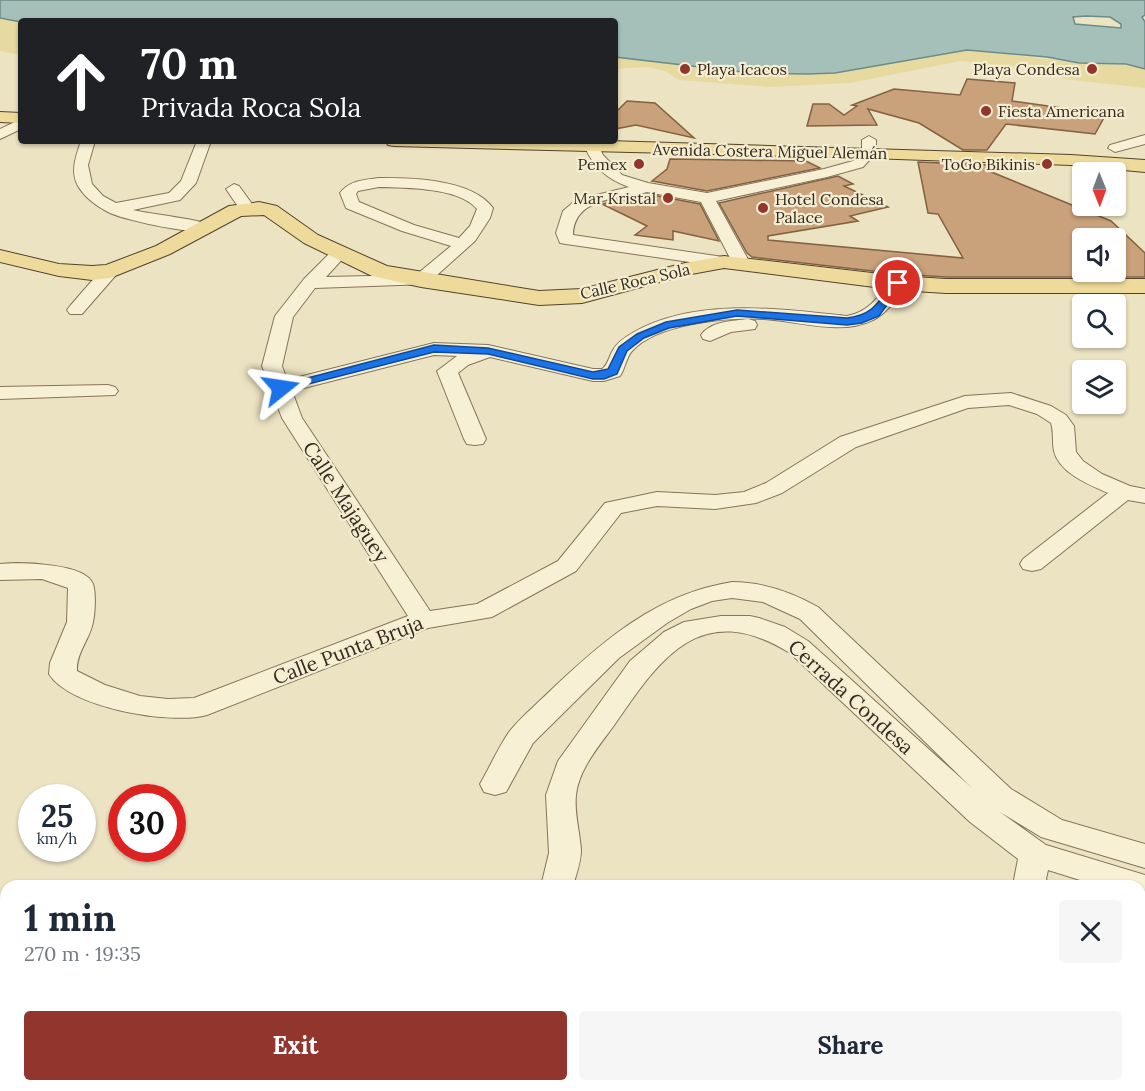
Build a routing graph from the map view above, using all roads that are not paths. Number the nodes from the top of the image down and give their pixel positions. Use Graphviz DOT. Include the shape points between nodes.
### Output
graph roads {
  1 [pos="18,120"];
  2 [pos="5,130"];
  3 [pos="618,135"];
  4 [pos="1145,139"];
  5 [pos="86,144"];
  6 [pos="203,144"];
  7 [pos="593,144"];
  8 [pos="869,147"];
  9 [pos="1114,148"];
  10 [pos="1145,152"];
  11 [pos="1145,166"];
  12 [pos="646,187"];
  13 [pos="234,189"];
  14 [pos="706,198"];
  15 [pos="247,208"];
  16 [pos="111,209"];
  17 [pos="206,227"];
  18 [pos="461,244"];
  19 [pos="340,253"];
  20 [pos="0,256"];
  21 [pos="732,262"];
  22 [pos="110,271"];
  23 [pos="421,280"];
  24 [pos="310,282"];
  25 [pos="898,283"];
  26 [pos="1145,286"];
  27 [pos="76,310"];
  28 [pos="831,321"];
  29 [pos="710,335"];
  30 [pos="479,350"];
  31 [pos="281,388"];
  32 [pos="108,391"];
  33 [pos="0,393"];
  34 [pos="475,439"];
  35 [pos="1135,494"];
  36 [pos="1032,564"];
  37 [pos="0,572"];
  38 [pos="423,621"];
  39 [pos="495,784"];
  40 [pos="1043,841"];
  41 [pos="1145,856"];
  42 [pos="558,880"];
  43 [pos="1030,880"];
  44 [pos="1128,880"];
  1 -- 2 [label="main road"];
  3 -- 8 [label="main road, Avenida Costera Miguel Alemán"];
  4 -- 9 [label="street"];
  5 -- 16 [label="street" via="80,169 87,188"];
  6 -- 16 [label="street" via="188,183 174,197"];
  7 -- 8 [label="main road, Avenida Costera Miguel Alemán"];
  7 -- 12 [label="street" via="597,157 617,178"];
  8 -- 9 [label="main road, Avenida Costera Miguel Alemán"];
  8 -- 11 [label="main road, Avenida Costera Miguel Alemán"];
  8 -- 14 [label="street" via="858,164"];
  9 -- 10 [label="main road, Avenida Costera Miguel Alemán"];
  12 -- 14 [label="street"];
  12 -- 21 [label="street" via="582,203 572,211 564,233 566,239"];
  13 -- 15 [label="street"];
  14 -- 21 [label="street"];
  15 -- 17 [label="main road"];
  15 -- 19 [label="main road, Calle Roca Sola" via="270,210 311,239"];
  16 -- 17 [label="street" via="153,221"];
  17 -- 22 [label="main road"];
  18 -- 18 [label="street" via="484,216 485,208 475,198 452,189 410,184 374,183 355,187 348,193 352,205"];
  18 -- 23 [label="street"];
  19 -- 23 [label="main road, Calle Roca Sola" via="380,271"];
  19 -- 24 [label="street, Calle Majaguey"];
  20 -- 22 [label="main road" via="59,270"];
  21 -- 23 [label="main road, Calle Roca Sola" via="685,269 582,296 539,298"];
  21 -- 25 [label="main road, Calle Roca Sola"];
  22 -- 27 [label="street"];
  23 -- 24 [label="street"];
  24 -- 31 [label="street, Calle Majaguey" via="284,316 272,366"];
  25 -- 26 [label="main road, Calle Roca Sola"];
  25 -- 28 [label="street" via="875,313 862,320"];
  28 -- 29 [label="street" via="828,327 821,328 727,327"];
  28 -- 30 [label="street" via="737,313 666,325 640,336 623,349 613,372 604,375"];
  30 -- 31 [label="street" via="434,349"];
  30 -- 34 [label="street" via="447,371"];
  31 -- 38 [label="street, Calle Majaguey" via="292,418"];
  32 -- 33 [label="street"];
  35 -- 36 [label="street"];
  35 -- 38 [label="street, Calle Punta Bruja" via="1094,479 1075,466 1065,453 1063,426 1044,410 1011,399 965,402 848,442 774,488 748,498 715,502 657,499 613,508 567,566 483,611"];
  37 -- 38 [label="street, Calle Punta Bruja" via="50,571 81,585 80,622 63,663 63,674 70,682 105,695 162,709 197,708"];
  39 -- 40 [label="street, Cerrada Condesa" via="520,739 583,675 643,626 697,597 731,590 762,592 788,600 809,613"];
  40 -- 41 [label="street"];
  40 -- 42 [label="street, Cerrada Condesa" via="981,814 799,647 750,624 721,624 693,628 673,638 640,667 573,761 561,795 564,853"];
  40 -- 43 [label="street"];
  40 -- 44 [label="street"];
}
